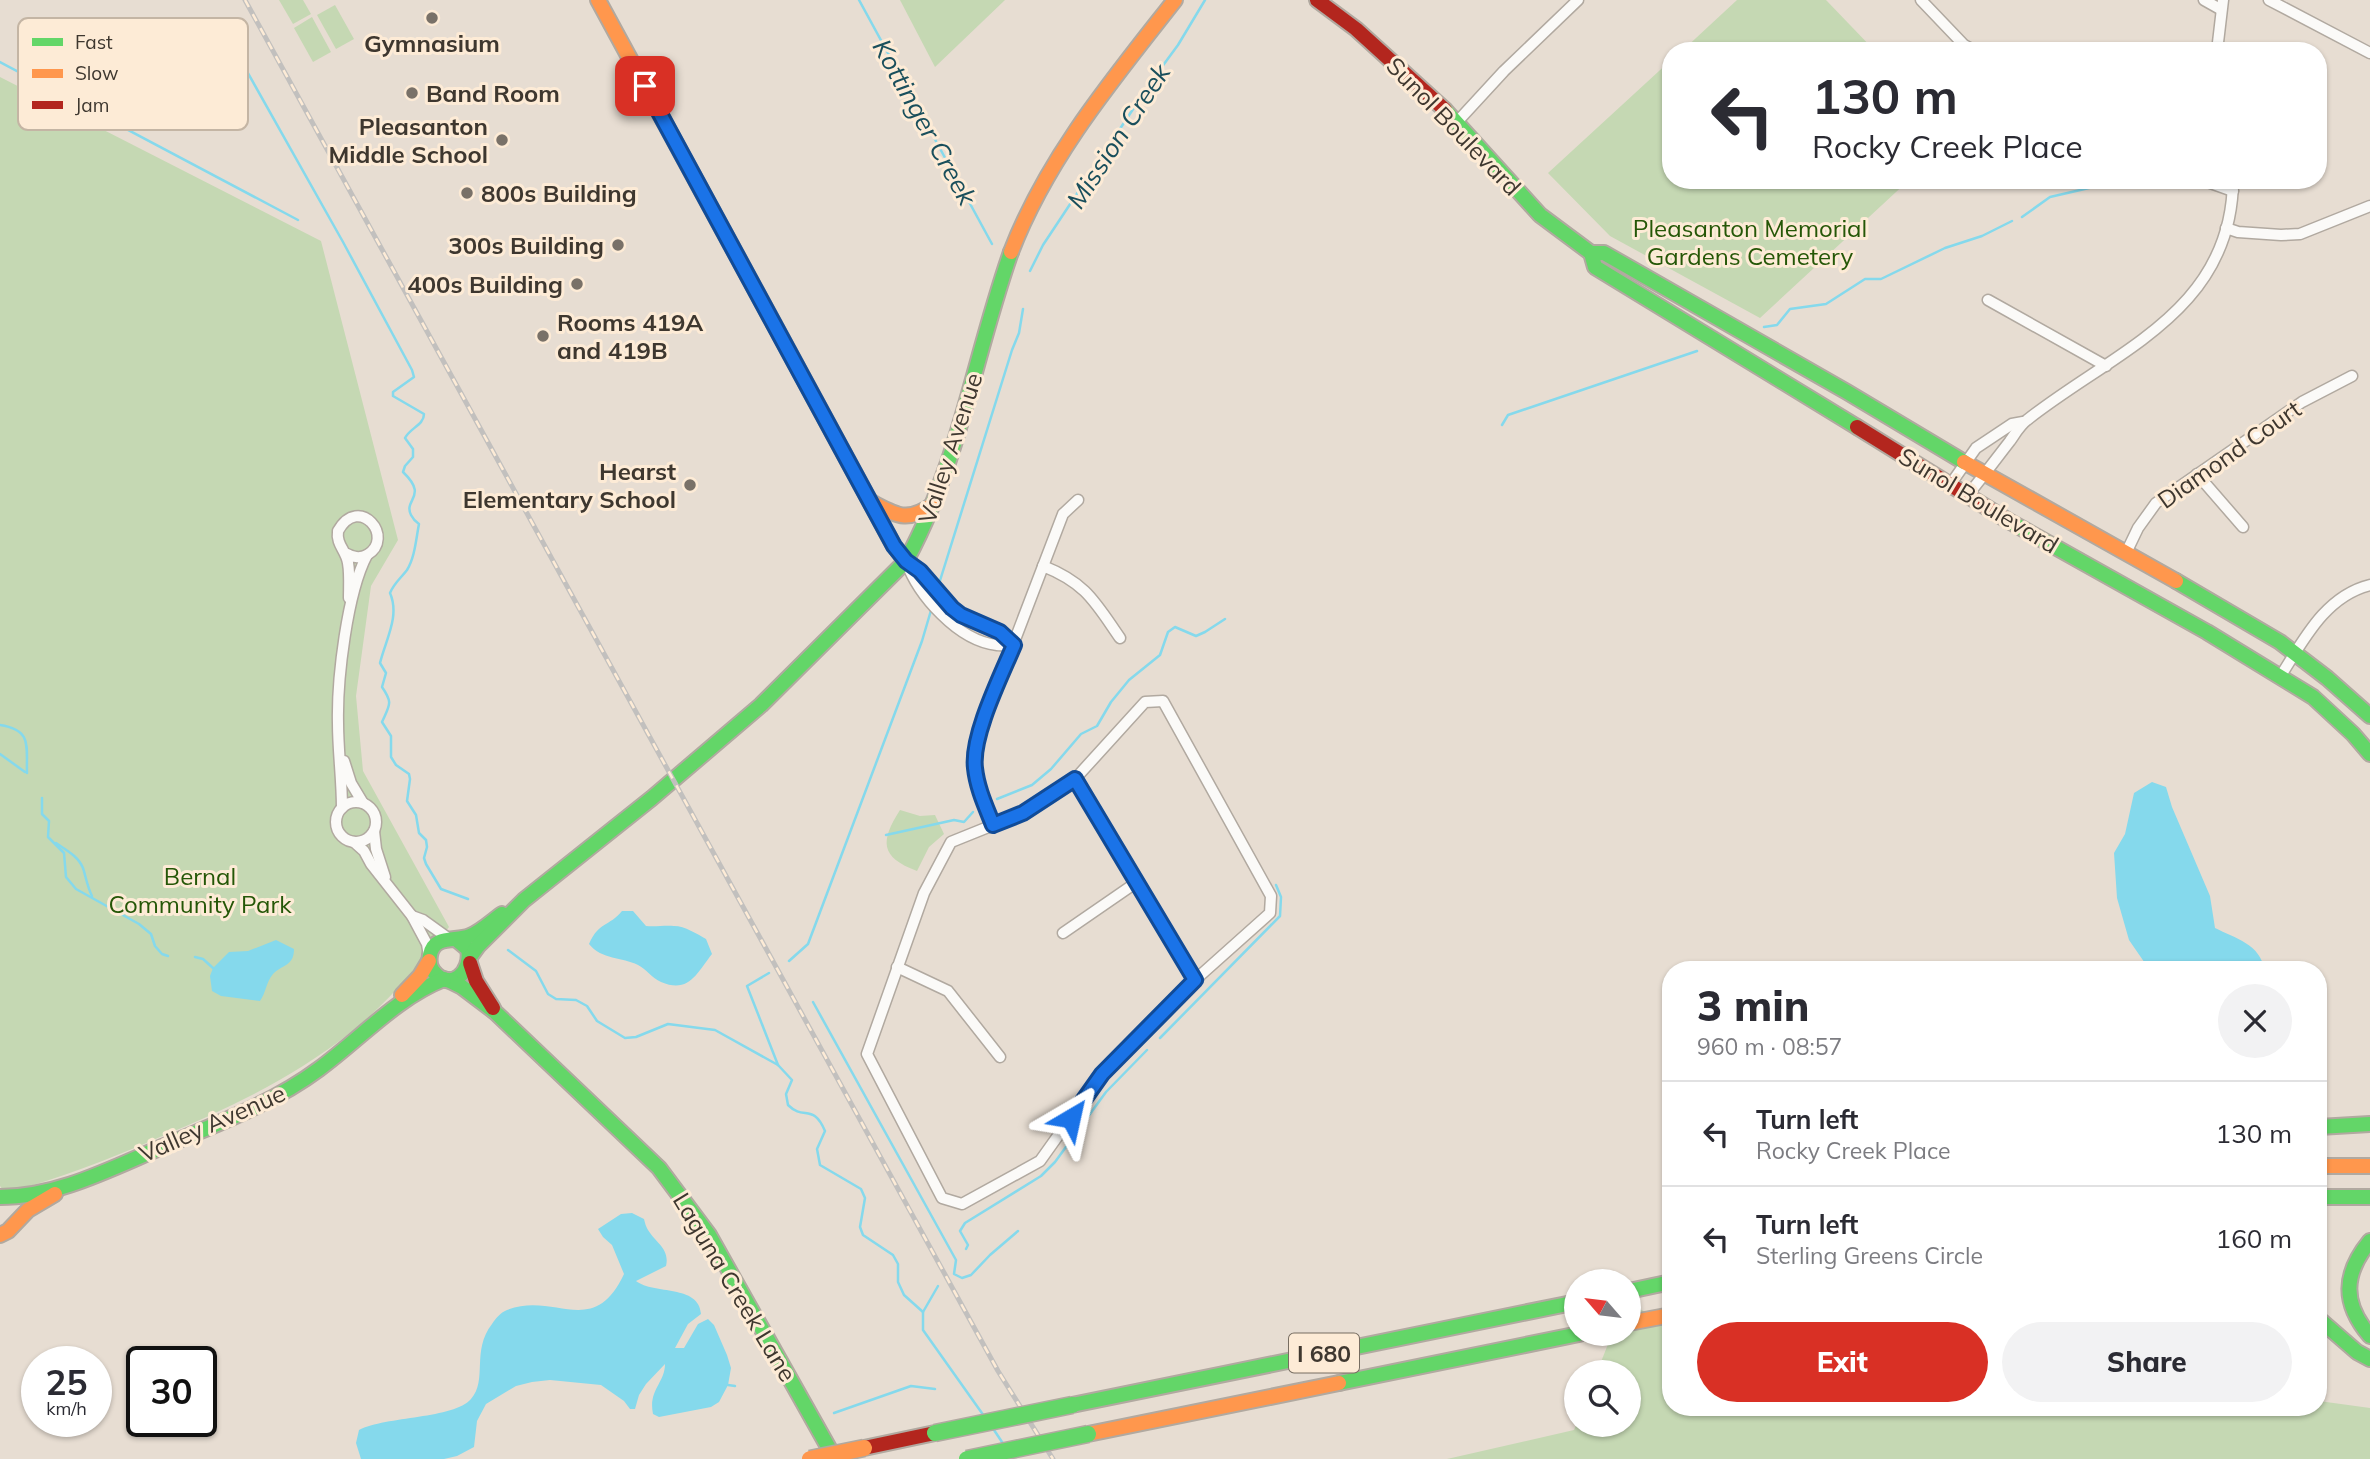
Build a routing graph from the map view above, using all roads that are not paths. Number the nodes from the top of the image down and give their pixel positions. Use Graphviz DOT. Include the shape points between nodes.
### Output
graph roads {
  1 [pos="598,0"];
  2 [pos="1175,0"];
  3 [pos="1317,0"];
  4 [pos="1578,0"];
  5 [pos="1921,0"];
  6 [pos="1938,0"];
  7 [pos="2204,0"];
  8 [pos="2269,0"];
  9 [pos="2221,5"];
  10 [pos="1929,9"];
  11 [pos="1961,42"];
  12 [pos="2218,42"];
  13 [pos="2370,53"];
  14 [pos="1457,122"];
  15 [pos="2232,189"];
  16 [pos="2370,206"];
  17 [pos="2226,228"];
  18 [pos="1591,253"];
  19 [pos="1641,294"];
  20 [pos="1988,300"];
  21 [pos="1721,320"];
  22 [pos="2106,366"];
  23 [pos="2352,376"];
  24 [pos="2024,422"];
  25 [pos="1966,462"];
  26 [pos="1985,474"];
  27 [pos="2197,474"];
  28 [pos="1950,485"];
  29 [pos="1967,496"];
  30 [pos="1078,500"];
  31 [pos="871,502"];
  32 [pos="935,503"];
  33 [pos="2243,527"];
  34 [pos="345,553"];
  35 [pos="2126,553"];
  36 [pos="367,555"];
  37 [pos="906,561"];
  38 [pos="1044,566"];
  39 [pos="2370,585"];
  40 [pos="348,615"];
  41 [pos="1120,638"];
  42 [pos="1014,645"];
  43 [pos="2295,653"];
  44 [pos="2280,677"];
  45 [pos="2370,716"];
  46 [pos="339,748"];
  47 [pos="2369,752"];
  48 [pos="1075,779"];
  49 [pos="363,803"];
  50 [pos="341,808"];
  51 [pos="993,825"];
  52 [pos="374,831"];
  53 [pos="354,842"];
  54 [pos="386,881"];
  55 [pos="1137,882"];
  56 [pos="524,901"];
  57 [pos="412,916"];
  58 [pos="1063,933"];
  59 [pos="452,939"];
  60 [pos="429,959"];
  61 [pos="470,960"];
  62 [pos="897,967"];
  63 [pos="446,979"];
  64 [pos="1195,980"];
  65 [pos="495,1012"];
  66 [pos="380,1019"];
  67 [pos="1000,1057"];
  68 [pos="2370,1124"];
  69 [pos="2327,1127"];
  70 [pos="2327,1166"];
  71 [pos="2370,1166"];
  72 [pos="68,1186"];
  73 [pos="2327,1197"];
  74 [pos="2370,1197"];
  75 [pos="2,1198"];
  76 [pos="6,1230"];
  77 [pos="2370,1241"];
  78 [pos="1662,1284"];
  79 [pos="1642,1288"];
  80 [pos="1564,1304"];
  81 [pos="1662,1317"];
  82 [pos="1642,1321"];
  83 [pos="2327,1326"];
  84 [pos="2370,1336"];
  85 [pos="1564,1337"];
  86 [pos="2370,1359"];
  87 [pos="810,1459"];
  88 [pos="835,1459"];
  89 [pos="967,1459"];
  1 -- 31 [label="main road"];
  2 -- 32 [label="main road, Valley Avenue" via="1081,124 1038,192 1011,252"];
  3 -- 14 [label="main road, Sunol Boulevard" via="1376,46"];
  4 -- 14 [label="street"];
  5 -- 10 [label="street"];
  6 -- 10 [label="street"];
  7 -- 9 [label="street"];
  8 -- 13 [label="street"];
  9 -- 12 [label="street"];
  10 -- 11 [label="street"];
  14 -- 18 [label="main road, Sunol Boulevard" via="1540,215"];
  15 -- 17 [label="street"];
  16 -- 17 [label="street" via="2300,234"];
  17 -- 22 [label="street" via="2200,284 2161,327"];
  18 -- 19 [label="main road, Sunol Boulevard" via="1595,267"];
  18 -- 21 [label="main road, Sunol Boulevard" via="1604,253"];
  19 -- 21 [label="main road" via="1668,302 1709,326"];
  19 -- 28 [label="main road, Sunol Boulevard"];
  20 -- 22 [label="street"];
  21 -- 25 [label="main road, Sunol Boulevard"];
  22 -- 24 [label="street"];
  23 -- 27 [label="street, Diamond Court" via="2302,402"];
  24 -- 25 [label="street" via="2012,424 1976,447"];
  24 -- 26 [label="street"];
  25 -- 26 [label="main road, Sunol Boulevard"];
  25 -- 28 [label="street"];
  26 -- 29 [label="street"];
  26 -- 35 [label="main road, Sunol Boulevard"];
  27 -- 33 [label="street"];
  27 -- 35 [label="street, Diamond Court" via="2156,503"];
  28 -- 29 [label="main road, Sunol Boulevard"];
  29 -- 44 [label="main road, Sunol Boulevard"];
  30 -- 38 [label="street" via="1063,514"];
  31 -- 32 [label="main road" via="911,518"];
  31 -- 37 [label="main road"];
  32 -- 37 [label="main road, Valley Avenue"];
  34 -- 36 [label="street"];
  34 -- 36 [label="street" via="338,531 348,518 358,516 370,520 377,531 376,545"];
  34 -- 40 [label="street"];
  35 -- 43 [label="main road, Sunol Boulevard"];
  36 -- 40 [label="street"];
  37 -- 42 [label="street" via="952,608 1000,632"];
  37 -- 42 [label="street" via="912,580 955,628 995,645"];
  37 -- 56 [label="main road, Valley Avenue" via="761,705"];
  38 -- 41 [label="street" via="1084,588"];
  38 -- 42 [label="street"];
  39 -- 43 [label="street" via="2345,596 2321,615"];
  40 -- 46 [label="street" via="337,720"];
  42 -- 51 [label="street" via="975,752 982,799"];
  43 -- 44 [label="street"];
  43 -- 45 [label="main road, Sunol Boulevard"];
  44 -- 47 [label="main road, Sunol Boulevard" via="2312,697"];
  46 -- 49 [label="street"];
  46 -- 50 [label="street"];
  48 -- 51 [label="street" via="1023,813"];
  48 -- 55 [label="street"];
  48 -- 64 [label="street" via="1145,702 1163,701 1271,896 1270,913"];
  49 -- 50 [label="street" via="350,802"];
  49 -- 52 [label="street" via="375,814"];
  50 -- 53 [label="street" via="337,829"];
  51 -- 62 [label="street" via="951,842 924,893"];
  52 -- 53 [label="street" via="365,840"];
  52 -- 54 [label="street"];
  53 -- 54 [label="street"];
  54 -- 57 [label="street"];
  55 -- 58 [label="street"];
  55 -- 64 [label="street"];
  56 -- 59 [label="main road, Valley Avenue" via="470,935"];
  56 -- 61 [label="main road, Valley Avenue" via="478,946"];
  57 -- 59 [label="street"];
  57 -- 60 [label="street" via="427,944"];
  59 -- 60 [label="main road" via="436,944"];
  59 -- 61 [label="main road" via="468,949"];
  60 -- 63 [label="main road" via="434,973"];
  60 -- 66 [label="main road, Valley Avenue" via="420,976"];
  61 -- 63 [label="main road" via="466,972"];
  61 -- 65 [label="main road, Laguna Creek Lane" via="476,981"];
  62 -- 64 [label="street" via="867,1054 942,1198 962,1204 1040,1161 1102,1074"];
  62 -- 67 [label="street" via="948,991"];
  63 -- 65 [label="main road, Laguna Creek Lane"];
  63 -- 66 [label="main road, Valley Avenue" via="429,985"];
  65 -- 88 [label="main road, Laguna Creek Lane" via="659,1168 685,1200"];
  66 -- 72 [label="main road, Valley Avenue" via="321,1068 257,1107"];
  68 -- 69 [label="main road"];
  70 -- 71 [label="main road"];
  72 -- 75 [label="main road, Valley Avenue" via="23,1198"];
  72 -- 76 [label="main road, Valley Avenue" via="28,1210"];
  73 -- 74 [label="main road"];
  75 -- 76 [label="main road, Valley Avenue" via="14,1210"];
  77 -- 84 [label="main road" via="2350,1271 2348,1292 2352,1311"];
  78 -- 79 [label="main road"];
  80 -- 87 [label="main road, I 680, bridge"];
  81 -- 82 [label="main road"];
  83 -- 86 [label="main road"];
  85 -- 89 [label="main road, I 680, bridge"];
}
